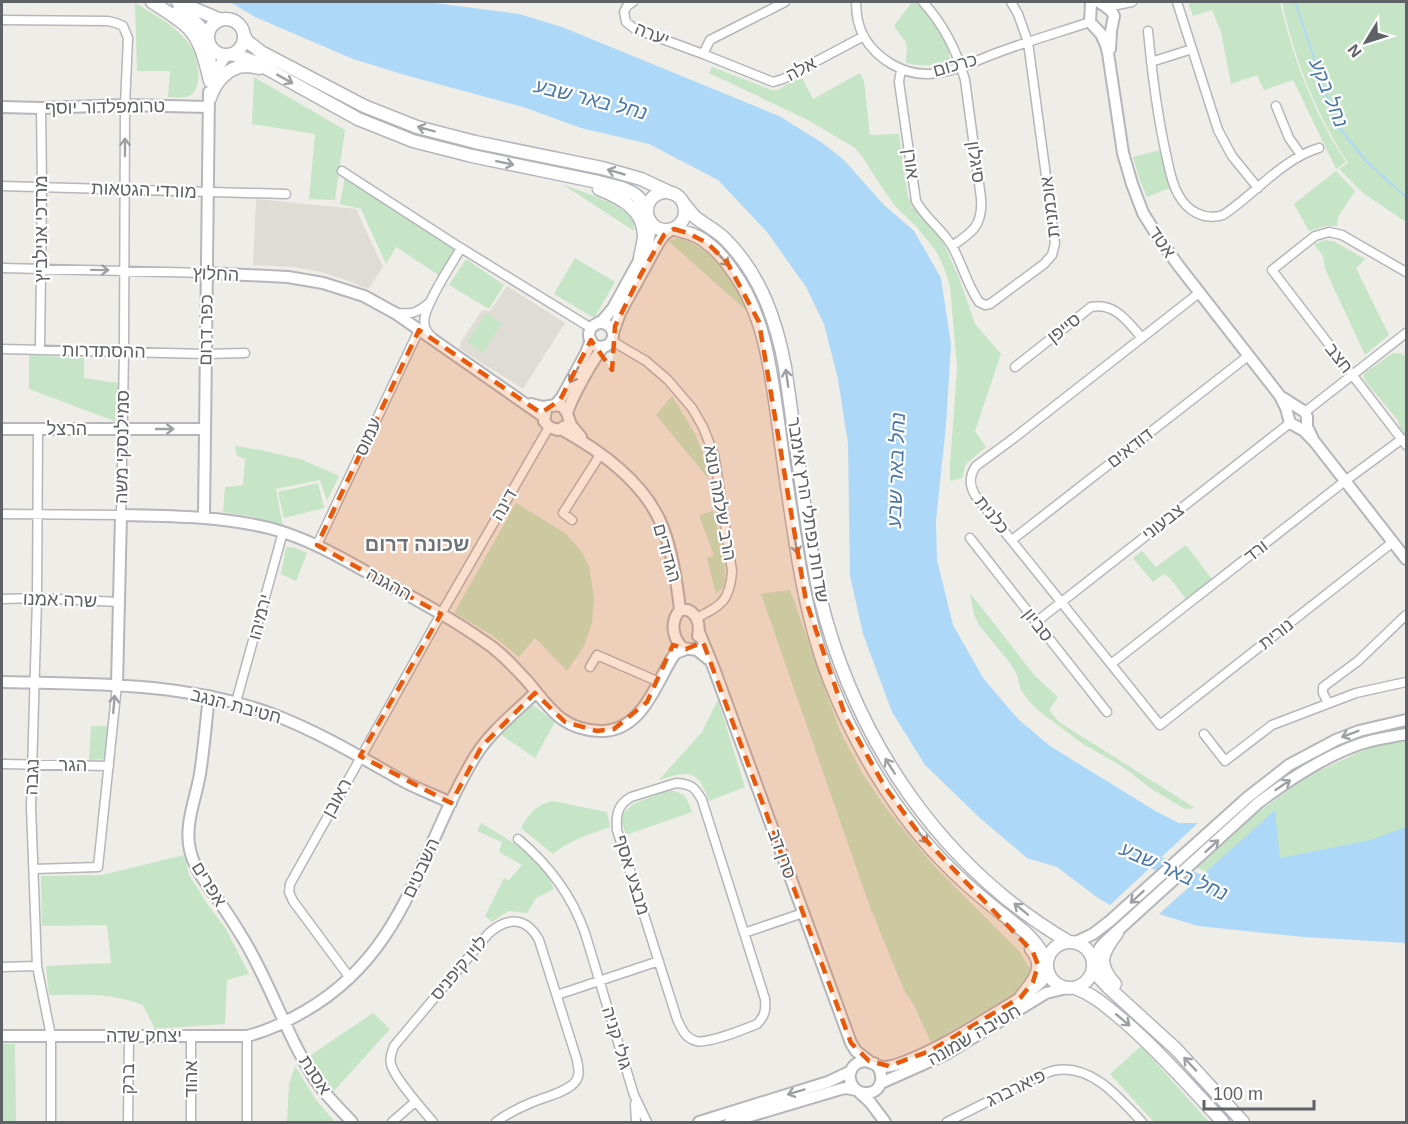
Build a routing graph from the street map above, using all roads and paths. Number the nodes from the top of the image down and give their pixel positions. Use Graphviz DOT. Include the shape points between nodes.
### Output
graph roads {
  1 [pos="153,2"];
  2 [pos="178,2"];
  3 [pos="633,2"];
  4 [pos="785,2"];
  5 [pos="856,2"];
  6 [pos="923,2"];
  7 [pos="1011,2"];
  8 [pos="1133,2"];
  9 [pos="1178,2"];
  10 [pos="1103,4"];
  11 [pos="1093,16"];
  12 [pos="2,20"];
  13 [pos="221,20"];
  14 [pos="1114,21"];
  15 [pos="1148,31"];
  16 [pos="244,35"];
  17 [pos="864,36"];
  18 [pos="1028,42"];
  19 [pos="209,43"];
  20 [pos="1192,49"];
  21 [pos="229,54"];
  22 [pos="703,54"];
  23 [pos="1109,61"];
  24 [pos="1151,62"];
  25 [pos="961,66"];
  26 [pos="266,68"];
  27 [pos="902,70"];
  28 [pos="210,81"];
  29 [pos="209,102"];
  30 [pos="125,105"];
  31 [pos="186,106"];
  32 [pos="1276,106"];
  33 [pos="2,107"];
  34 [pos="41,108"];
  35 [pos="1319,148"];
  36 [pos="1301,155"];
  37 [pos="342,171"];
  38 [pos="562,175"];
  39 [pos="2,186"];
  40 [pos="42,187"];
  41 [pos="1258,188"];
  42 [pos="125,190"];
  43 [pos="207,192"];
  44 [pos="671,193"];
  45 [pos="286,194"];
  46 [pos="683,203"];
  47 [pos="648,217"];
  48 [pos="673,229"];
  49 [pos="952,246"];
  50 [pos="461,248"];
  51 [pos="640,258"];
  52 [pos="2,268"];
  53 [pos="41,268"];
  54 [pos="124,270"];
  55 [pos="207,273"];
  56 [pos="1407,273"];
  57 [pos="1199,292"];
  58 [pos="429,303"];
  59 [pos="395,313"];
  60 [pos="594,326"];
  61 [pos="419,330"];
  62 [pos="1405,337"];
  63 [pos="1142,338"];
  64 [pos="591,340"];
  65 [pos="610,340"];
  66 [pos="437,341"];
  67 [pos="2,349"];
  68 [pos="40,350"];
  69 [pos="124,352"];
  70 [pos="245,353"];
  71 [pos="206,354"];
  72 [pos="1248,356"];
  73 [pos="1016,367"];
  74 [pos="1353,375"];
  75 [pos="1278,394"];
  76 [pos="524,402"];
  77 [pos="552,406"];
  78 [pos="1304,414"];
  79 [pos="568,415"];
  80 [pos="546,422"];
  81 [pos="1292,422"];
  82 [pos="2,429"];
  83 [pos="38,429"];
  84 [pos="122,429"];
  85 [pos="205,429"];
  86 [pos="561,429"];
  87 [pos="1314,441"];
  88 [pos="1404,442"];
  89 [pos="597,452"];
  90 [pos="1345,481"];
  91 [pos="2,514"];
  92 [pos="38,514"];
  93 [pos="121,515"];
  94 [pos="204,517"];
  95 [pos="572,520"];
  96 [pos="283,532"];
  97 [pos="970,538"];
  98 [pos="1012,540"];
  99 [pos="1393,542"];
  100 [pos="317,545"];
  101 [pos="1407,559"];
  102 [pos="2,598"];
  103 [pos="37,598"];
  104 [pos="1061,601"];
  105 [pos="119,602"];
  106 [pos="680,610"];
  107 [pos="441,614"];
  108 [pos="1407,615"];
  109 [pos="696,618"];
  110 [pos="1036,622"];
  111 [pos="699,632"];
  112 [pos="675,638"];
  113 [pos="688,648"];
  114 [pos="669,663"];
  115 [pos="1111,664"];
  116 [pos="713,666"];
  117 [pos="590,667"];
  118 [pos="2,682"];
  119 [pos="659,682"];
  120 [pos="1407,682"];
  121 [pos="35,683"];
  122 [pos="117,685"];
  123 [pos="536,693"];
  124 [pos="209,696"];
  125 [pos="237,702"];
  126 [pos="1328,704"];
  127 [pos="1107,712"];
  128 [pos="1407,720"];
  129 [pos="1160,725"];
  130 [pos="1204,734"];
  131 [pos="1407,734"];
  132 [pos="360,756"];
  133 [pos="2,764"];
  134 [pos="32,765"];
  135 [pos="109,766"];
  136 [pos="451,803"];
  137 [pos="518,839"];
  138 [pos="34,868"];
  139 [pos="987,902"];
  140 [pos="803,913"];
  141 [pos="1116,927"];
  142 [pos="744,933"];
  143 [pos="1072,942"];
  144 [pos="659,961"];
  145 [pos="38,966"];
  146 [pos="2,967"];
  147 [pos="1047,967"];
  148 [pos="1093,967"];
  149 [pos="350,978"];
  150 [pos="599,980"];
  151 [pos="1071,988"];
  152 [pos="557,994"];
  153 [pos="1020,997"];
  154 [pos="285,1022"];
  155 [pos="1152,1025"];
  156 [pos="2,1036"];
  157 [pos="51,1036"];
  158 [pos="129,1036"];
  159 [pos="191,1036"];
  160 [pos="247,1036"];
  161 [pos="851,1043"];
  162 [pos="871,1062"];
  163 [pos="852,1069"];
  164 [pos="880,1085"];
  165 [pos="858,1092"];
  166 [pos="634,1095"];
  167 [pos="415,1102"];
  168 [pos="51,1122"];
  169 [pos="128,1122"];
  170 [pos="191,1122"];
  171 [pos="247,1122"];
  172 [pos="352,1122"];
  173 [pos="392,1122"];
  174 [pos="433,1122"];
  175 [pos="496,1122"];
  176 [pos="636,1122"];
  177 [pos="647,1122"];
  178 [pos="699,1122"];
  179 [pos="730,1122"];
  180 [pos="885,1122"];
  181 [pos="947,1122"];
  182 [pos="1142,1122"];
  183 [pos="1223,1122"];
  184 [pos="1243,1122"];
  1 -- 19 [label="main road" via="196,22"];
  1 -- 28 [label="main road" via="194,34"];
  2 -- 13 [label="main road"];
  3 -- 22 [label="street, יערה" via="624,12 629,26"];
  4 -- 22 [label="street" via="710,40"];
  5 -- 17 [label="street, כרכום"];
  6 -- 25 [label="street, סיגלון" via="937,18"];
  7 -- 18 [label="street"];
  8 -- 10 [label="street"];
  8 -- 14 [label="street"];
  9 -- 20 [label="street"];
  10 -- 11 [label="street" via="1096,7"];
  10 -- 14 [label="street" via="1113,12"];
  11 -- 14 [label="street" via="1106,30"];
  11 -- 18 [label="street, כרכום"];
  11 -- 23 [label="street, אטד"];
  12 -- 30 [label="street, סמילנסקי משה" via="108,21 123,26 128,38"];
  13 -- 16 [label="main road" via="233,20"];
  13 -- 19 [label="main road" via="210,30"];
  14 -- 23 [label="street, אטד"];
  15 -- 24 [label="street"];
  16 -- 21 [label="main road" via="238,51"];
  44 -- 16 [label="main road, one-way" via="602,168 409,124 364,106 261,52"];
  17 -- 22 [label="street, אלה" via="773,82"];
  17 -- 27 [label="street, כרכום" via="882,58"];
  18 -- 25 [label="street, כרכום"];
  18 -- 49 [label="street, אוכמנית" via="1055,249 1044,264 985,305 976,298"];
  19 -- 21 [label="main road" via="217,52"];
  19 -- 28 [label="street, כפר דרום"];
  20 -- 24 [label="street"];
  20 -- 41 [label="street" via="1221,136"];
  21 -- 26 [label="main road"];
  21 -- 29 [label="street, כפר דרום" via="221,62"];
  23 -- 57 [label="street, אטד" via="1123,153 1137,198 1154,232"];
  24 -- 41 [label="street" via="1168,164 1175,187 1189,208 1202,216 1216,217"];
  25 -- 27 [label="street, כרכום" via="927,74"];
  25 -- 49 [label="street, סיגלון" via="982,206 978,224"];
  26 -- 29 [label="main road" via="244,66 229,71"];
  26 -- 38 [label="main road, one-way" via="358,119 413,141"];
  27 -- 49 [label="street, אורן" via="899,82 916,201"];
  28 -- 29 [label="street, כפר דרום"];
  28 -- 31 [label="street" via="199,99"];
  29 -- 31 [label="street, טרומפלדור יוסף"];
  29 -- 43 [label="street, כפר דרום"];
  30 -- 31 [label="street, טרומפלדור יוסף"];
  30 -- 34 [label="street, טרומפלדור יוסף"];
  42 -- 30 [label="street, סמילנסקי משה, one-way"];
  32 -- 36 [label="street"];
  33 -- 34 [label="street, טרומפלדור יוסף"];
  34 -- 40 [label="street, מרדכי אנילביץ"];
  35 -- 36 [label="street"];
  36 -- 41 [label="street"];
  37 -- 50 [label="street"];
  38 -- 47 [label="main road" via="632,192"];
  38 -- 51 [label="main road" via="610,194 636,212 644,236"];
  39 -- 40 [label="street, מורדי הגטאות"];
  40 -- 42 [label="street, מורדי הגטאות"];
  40 -- 53 [label="street, מרדכי אנילביץ"];
  42 -- 43 [label="street, מורדי הגטאות"];
  42 -- 54 [label="street, סמילנסקי משה"];
  43 -- 45 [label="street, מורדי הגטאות"];
  43 -- 55 [label="street, כפר דרום"];
  44 -- 46 [label="main road"];
  44 -- 47 [label="main road" via="654,196 647,206"];
  46 -- 48 [label="main road" via="683,220"];
  143 -- 46 [label="main road, שדרות נפתלי הרץ אימבר, one-way" via="1035,921 971,868 912,800 872,735 844,675 820,597 785,367 773,317 738,253"];
  47 -- 48 [label="main road" via="656,228"];
  47 -- 51 [label="street" via="650,240"];
  48 -- 65 [label="street" via="659,242 620,313"];
  48 -- 139 [label="main road, שדרות נפתלי הרץ אימבר, one-way" via="698,237 716,250 750,299 759,322 806,601 821,655 846,718 900,809 960,879"];
  50 -- 58 [label="street"];
  50 -- 60 [label="street"];
  51 -- 60 [label="street" via="613,308"];
  52 -- 53 [label="street, החלוץ"];
  53 -- 54 [label="street, החלוץ, one-way"];
  53 -- 68 [label="street, מרדכי אנילביץ"];
  54 -- 55 [label="street, החלוץ"];
  54 -- 69 [label="street, סמילנסקי משה"];
  55 -- 59 [label="street, החלוץ" via="323,283 364,296"];
  55 -- 71 [label="street, כפר דרום"];
  56 -- 74 [label="street, חצב" via="1342,235 1329,232 1316,236 1272,270"];
  57 -- 63 [label="street, כלנית"];
  57 -- 72 [label="street, אטד"];
  58 -- 59 [label="street" via="413,314"];
  58 -- 66 [label="street" via="425,326"];
  59 -- 61 [label="street, החלוץ"];
  60 -- 64 [label="street" via="589,334"];
  60 -- 65 [label="street" via="608,324 612,330"];
  61 -- 66 [label="street"];
  61 -- 100 [label="street, עמוס"];
  62 -- 74 [label="street"];
  63 -- 73 [label="street, סייפן" via="1119,313 1105,306 1091,307"];
  63 -- 98 [label="street, כלנית" via="973,471 970,483 975,495"];
  64 -- 65 [label="street" via="596,345"];
  64 -- 77 [label="street, one-way" via="562,397"];
  65 -- 79 [label="street" via="571,402"];
  65 -- 109 [label="street, הרב שלמה טנא" via="646,361 679,392 703,426 714,455 731,586 721,604"];
  66 -- 76 [label="street"];
  67 -- 68 [label="street, ההסתדרות"];
  68 -- 69 [label="street, ההסתדרות"];
  69 -- 71 [label="street, ההסתדרות"];
  69 -- 84 [label="street, סמילנסקי משה"];
  70 -- 71 [label="street, ההסתדרות"];
  71 -- 85 [label="street, כפר דרום"];
  72 -- 75 [label="street, אטד"];
  72 -- 98 [label="street, דודאים"];
  74 -- 78 [label="street"];
  74 -- 88 [label="street, חצב"];
  75 -- 78 [label="street, אטד"];
  75 -- 81 [label="street, אטד"];
  76 -- 77 [label="street"];
  76 -- 80 [label="street"];
  77 -- 79 [label="street" via="560,406"];
  77 -- 80 [label="street" via="546,410"];
  78 -- 81 [label="street" via="1301,426"];
  78 -- 81 [label="street" via="1292,411"];
  78 -- 87 [label="street, אטד"];
  79 -- 86 [label="street"];
  79 -- 89 [label="street, הגדודים" via="575,430"];
  80 -- 86 [label="street"];
  80 -- 107 [label="street, דינה"];
  81 -- 87 [label="street, אטד"];
  81 -- 104 [label="street, צבעוני"];
  82 -- 83 [label="street, הרצל"];
  83 -- 84 [label="street, הרצל"];
  83 -- 92 [label="street, נגבה"];
  84 -- 85 [label="street, הרצל, one-way"];
  84 -- 93 [label="street, סמילנסקי משה"];
  85 -- 94 [label="street, כפר דרום"];
  86 -- 89 [label="street, הגדודים"];
  87 -- 90 [label="street, אטד"];
  88 -- 90 [label="street, ורד"];
  89 -- 95 [label="street" via="563,513"];
  89 -- 106 [label="street, הגדודים" via="634,484 663,527"];
  90 -- 99 [label="street, אטד"];
  90 -- 115 [label="street, ורד"];
  91 -- 92 [label="street, ההגנה"];
  92 -- 93 [label="street, ההגנה"];
  92 -- 103 [label="street, נגבה"];
  93 -- 94 [label="street, ההגנה"];
  93 -- 105 [label="street, סמילנסקי משה"];
  94 -- 96 [label="street, ההגנה"];
  96 -- 100 [label="street, ההגנה"];
  96 -- 125 [label="street, ירמיהו"];
  97 -- 110 [label="street, סביון"];
  98 -- 104 [label="street, כלנית"];
  99 -- 101 [label="street, אטד"];
  99 -- 129 [label="street, נורית"];
  100 -- 107 [label="street, ההגנה"];
  102 -- 103 [label="street, שרה אמנו"];
  103 -- 105 [label="street, שרה אמנו"];
  103 -- 121 [label="street, נגבה"];
  104 -- 110 [label="street, צבעוני"];
  104 -- 115 [label="street, כלנית"];
  105 -- 122 [label="street, סמילנסקי משה"];
  106 -- 109 [label="street" via="692,612"];
  106 -- 112 [label="street" via="674,620"];
  107 -- 123 [label="street, ההגנה" via="489,644"];
  107 -- 132 [label="street, ראובן"];
  108 -- 126 [label="street" via="1358,661 1323,687"];
  109 -- 111 [label="street"];
  110 -- 127 [label="street, סביון"];
  111 -- 113 [label="street"];
  111 -- 116 [label="street, סרן דב"];
  112 -- 113 [label="street"];
  112 -- 114 [label="street, ההגנה"];
  113 -- 114 [label="street, ההגנה" via="676,653"];
  113 -- 116 [label="street" via="704,655"];
  114 -- 119 [label="street, ההגנה"];
  115 -- 129 [label="street, כלנית"];
  116 -- 140 [label="street, סרן דב"];
  117 -- 119 [label="street" via="597,655"];
  118 -- 121 [label="street, חטיבת הנגב"];
  119 -- 123 [label="street, ההגנה" via="636,716 606,731 565,722"];
  120 -- 126 [label="street" via="1356,693"];
  121 -- 122 [label="street, חטיבת הנגב"];
  121 -- 134 [label="street, נגבה"];
  122 -- 124 [label="street, חטיבת הנגב"];
  135 -- 122 [label="street, סמילנסקי משה, one-way"];
  123 -- 136 [label="street, השבטים" via="482,747"];
  124 -- 125 [label="street, חטיבת הנגב"];
  124 -- 154 [label="street, אפרים" via="190,850 195,865 258,964"];
  125 -- 132 [label="street, חטיבת הנגב" via="287,720"];
  126 -- 130 [label="street" via="1272,725 1225,761"];
  128 -- 141 [label="street, one-way" via="1335,740 1289,765 1227,816"];
  141 -- 131 [label="street, one-way" via="1277,789 1321,762 1362,744"];
  132 -- 136 [label="street, חטיבת הנגב"];
  132 -- 149 [label="street, ראובן" via="289,892"];
  133 -- 134 [label="street, הגר"];
  134 -- 135 [label="street, הגר"];
  134 -- 138 [label="street, נגבה"];
  135 -- 138 [label="street, סמילנסקי משה" via="98,867"];
  136 -- 149 [label="street, השבטים" via="399,914"];
  137 -- 150 [label="street" via="546,866 576,911"];
  138 -- 145 [label="street, נגבה"];
  139 -- 147 [label="main road, שדרות נפתלי הרץ אימבר" via="1035,942"];
  139 -- 153 [label="main road" via="1038,958 1037,974"];
  140 -- 142 [label="street"];
  140 -- 161 [label="street, סרן דב"];
  141 -- 143 [label="street"];
  141 -- 148 [label="street" via="1099,948"];
  141 -- 155 [label="main road" via="1104,950 1107,974"];
  142 -- 144 [label="street" via="765,999 764,1017 749,1027 706,1041 690,1038 677,1019"];
  142 -- 144 [label="street, מבצע אסף" via="702,800 690,785 669,785 625,801 617,813 617,830"];
  143 -- 147 [label="main road" via="1057,946"];
  143 -- 148 [label="main road" via="1088,950"];
  144 -- 150 [label="street"];
  145 -- 146 [label="street"];
  145 -- 157 [label="street, נגבה"];
  147 -- 151 [label="main road" via="1055,982"];
  147 -- 153 [label="street, חטיבה שמונה" via="1041,983"];
  148 -- 151 [label="main road" via="1086,982"];
  148 -- 155 [label="main road" via="1108,987"];
  149 -- 154 [label="street, השבטים" via="321,1002"];
  150 -- 152 [label="street"];
  150 -- 166 [label="street, גולי קניה"];
  151 -- 164 [label="street, חטיבה שמונה" via="1046,993 946,1054"];
  151 -- 183 [label="main road, one-way" via="1088,993 1132,1028"];
  152 -- 167 [label="street, לוין קיפניס" via="536,934 515,921 496,926 394,1046 390,1064"];
  152 -- 175 [label="street, לוין קיפניס" via="579,1076 563,1091 532,1102"];
  153 -- 162 [label="street, חטיבה שמונה" via="930,1051 889,1066"];
  154 -- 160 [label="street, יצחק שדה"];
  154 -- 172 [label="street, אסנת" via="318,1083"];
  184 -- 155 [label="main road, one-way"];
  156 -- 157 [label="street, יצחק שדה"];
  157 -- 158 [label="street, יצחק שדה"];
  157 -- 168 [label="street, נגבה"];
  158 -- 159 [label="street, יצחק שדה"];
  158 -- 169 [label="street, ברק"];
  159 -- 160 [label="street, יצחק שדה"];
  159 -- 170 [label="street, אהוד"];
  160 -- 171 [label="street"];
  161 -- 162 [label="street, סרן דב"];
  161 -- 163 [label="street, סרן דב"];
  162 -- 163 [label="street" via="860,1062"];
  162 -- 164 [label="street" via="881,1072"];
  163 -- 165 [label="street" via="851,1084"];
  163 -- 178 [label="street, one-way" via="828,1082"];
  164 -- 165 [label="street" via="868,1093"];
  164 -- 180 [label="street" via="878,1095"];
  165 -- 179 [label="street" via="841,1089"];
  165 -- 180 [label="street"];
  166 -- 176 [label="street, גולי קניה"];
  166 -- 177 [label="street, גולי קניה"];
  167 -- 173 [label="street"];
  167 -- 174 [label="street, לוין קיפניס"];
  181 -- 182 [label="street, פיארברג" via="1049,1071 1068,1069 1097,1080"];
}
